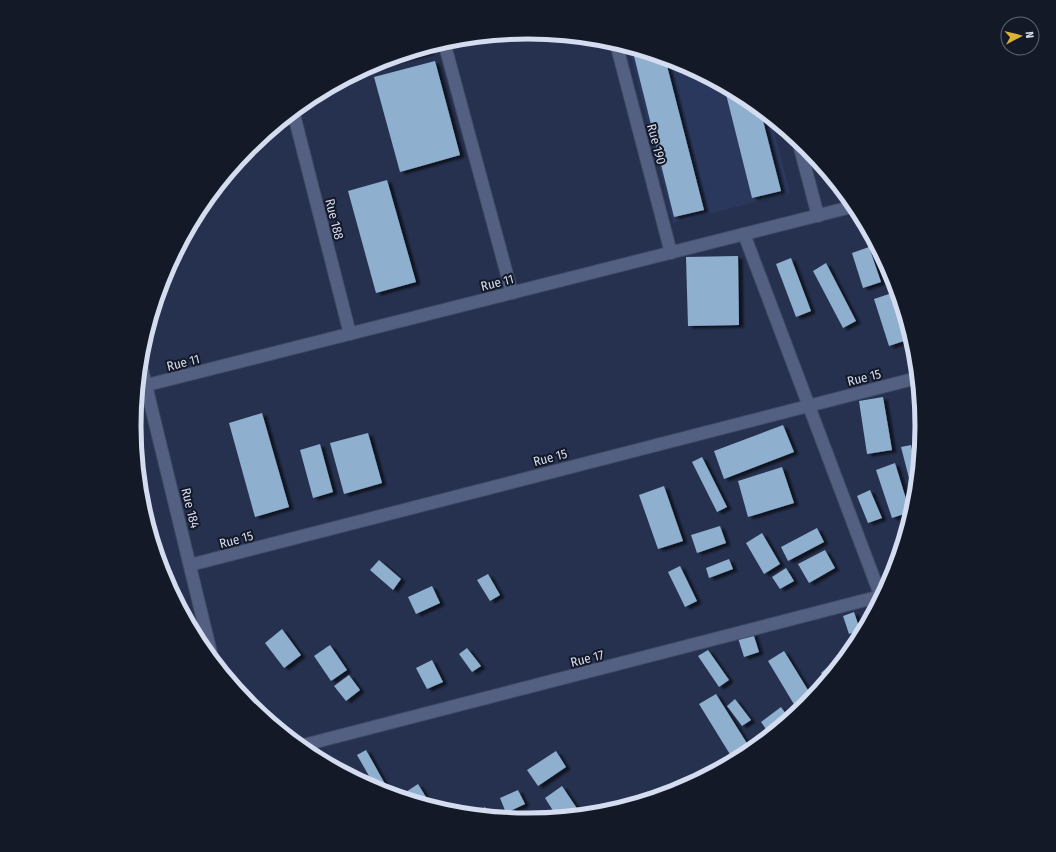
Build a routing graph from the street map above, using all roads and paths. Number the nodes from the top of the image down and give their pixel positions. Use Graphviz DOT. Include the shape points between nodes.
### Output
graph roads {
  1 [pos="446,48"];
  2 [pos="618,50"];
  3 [pos="295,117"];
  4 [pos="801,151"];
  5 [pos="848,208"];
  6 [pos="818,216"];
  7 [pos="744,234"];
  8 [pos="671,253"];
  9 [pos="512,293"];
  10 [pos="350,334"];
  11 [pos="912,379"];
  12 [pos="144,388"];
  13 [pos="809,405"];
  14 [pos="190,565"];
  15 [pos="878,590"];
  16 [pos="874,599"];
  17 [pos="209,646"];
  18 [pos="308,744"];
  1 -- 9 [label="street"];
  2 -- 8 [label="street, Rue 190"];
  3 -- 10 [label="street, Rue 188"];
  4 -- 6 [label="street"];
  5 -- 6 [label="street, Rue 11"];
  6 -- 7 [label="street, Rue 11"];
  7 -- 8 [label="street, Rue 11"];
  7 -- 13 [label="street"];
  8 -- 9 [label="street, Rue 11"];
  9 -- 10 [label="street, Rue 11"];
  10 -- 12 [label="street, Rue 11"];
  11 -- 13 [label="street, Rue 15"];
  12 -- 14 [label="street, Rue 184"];
  13 -- 14 [label="street, Rue 15"];
  13 -- 15 [label="street"];
  14 -- 17 [label="street, Rue 184"];
  16 -- 18 [label="street, Rue 17"];
}
